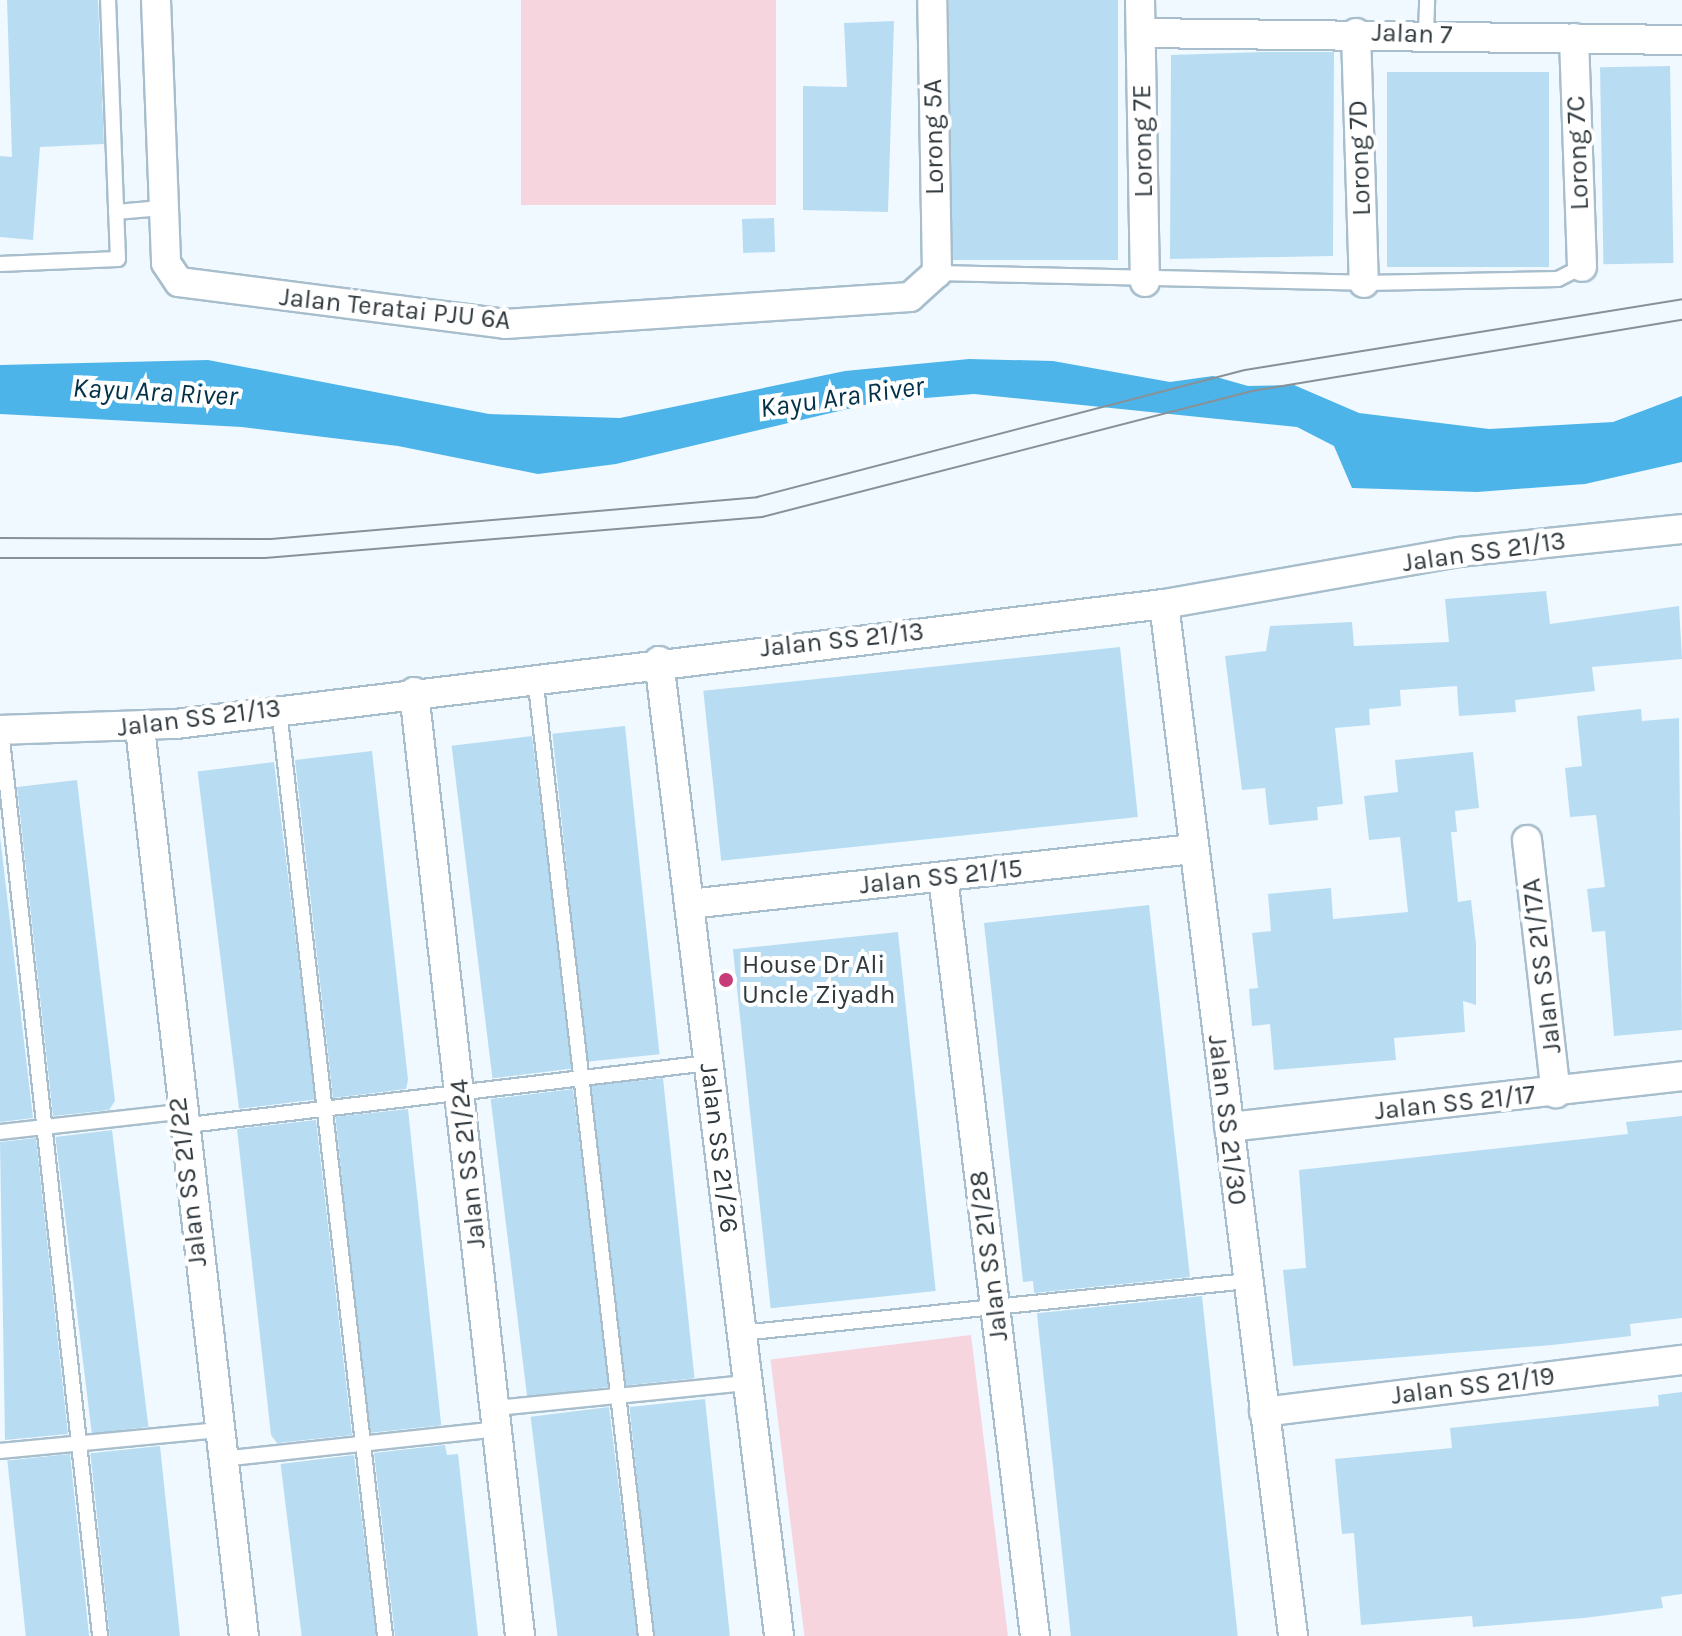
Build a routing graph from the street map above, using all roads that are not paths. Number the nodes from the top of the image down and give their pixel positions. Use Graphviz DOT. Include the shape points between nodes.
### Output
graph roads {
  1 [pos="108,0"];
  2 [pos="156,0"];
  3 [pos="932,0"];
  4 [pos="1140,0"];
  5 [pos="1427,0"];
  6 [pos="1141,33"];
  7 [pos="1356,33"];
  8 [pos="1426,34"];
  9 [pos="1574,38"];
  10 [pos="1682,40"];
  11 [pos="162,208"];
  12 [pos="116,212"];
  13 [pos="0,264"];
  14 [pos="1582,267"];
  15 [pos="937,273"];
  16 [pos="1145,282"];
  17 [pos="1364,283"];
  18 [pos="1682,529"];
  19 [pos="1164,604"];
  20 [pos="659,661"];
  21 [pos="534,677"];
  22 [pos="414,692"];
  23 [pos="279,709"];
  24 [pos="140,728"];
  25 [pos="0,730"];
  26 [pos="1527,840"];
  27 [pos="1193,849"];
  28 [pos="943,877"];
  29 [pos="689,904"];
  30 [pos="708,1063"];
  31 [pos="1682,1076"];
  32 [pos="581,1078"];
  33 [pos="460,1092"];
  34 [pos="1556,1093"];
  35 [pos="324,1108"];
  36 [pos="180,1119"];
  37 [pos="1229,1127"];
  38 [pos="45,1128"];
  39 [pos="0,1132"];
  40 [pos="1248,1281"];
  41 [pos="995,1307"];
  42 [pos="741,1333"];
  43 [pos="1682,1360"];
  44 [pos="747,1383"];
  45 [pos="618,1397"];
  46 [pos="1264,1412"];
  47 [pos="497,1418"];
  48 [pos="219,1430"];
  49 [pos="79,1444"];
  50 [pos="363,1444"];
  51 [pos="0,1451"];
  52 [pos="222,1459"];
  53 [pos="100,1636"];
  54 [pos="244,1636"];
  55 [pos="385,1636"];
  56 [pos="520,1636"];
  57 [pos="646,1636"];
  58 [pos="779,1636"];
  59 [pos="1035,1636"];
  60 [pos="1293,1636"];
  1 -- 12 [label="lane"];
  2 -- 11 [label="street, Jalan Teratai PJU 6A"];
  3 -- 15 [label="street, Lorong 5A"];
  4 -- 6 [label="street, Lorong 7E"];
  5 -- 8 [label="lane"];
  6 -- 7 [label="street, Jalan 7"];
  6 -- 16 [label="street, Lorong 7E"];
  7 -- 8 [label="street, Jalan 7"];
  7 -- 17 [label="street, Lorong 7D"];
  8 -- 9 [label="street, Jalan 7"];
  9 -- 10 [label="street, Jalan 7"];
  9 -- 14 [label="street, Lorong 7C"];
  11 -- 12 [label="lane"];
  11 -- 15 [label="street, Jalan Teratai PJU 6A" via="166,263 179,282 505,324 910,297"];
  12 -- 13 [label="lane" via="118,259"];
  14 -- 17 [label="lane" via="1558,279"];
  15 -- 16 [label="lane"];
  16 -- 17 [label="lane"];
  18 -- 19 [label="street, Jalan SS 21/13" via="1460,552"];
  19 -- 20 [label="street, Jalan SS 21/13"];
  19 -- 27 [label="street, Jalan SS 21/30"];
  20 -- 21 [label="street, Jalan SS 21/13"];
  20 -- 29 [label="street, Jalan SS 21/26"];
  21 -- 22 [label="street, Jalan SS 21/13"];
  21 -- 32 [label="lane"];
  22 -- 23 [label="street, Jalan SS 21/13"];
  22 -- 33 [label="street, Jalan SS 21/24"];
  23 -- 24 [label="street, Jalan SS 21/13"];
  23 -- 35 [label="lane"];
  24 -- 25 [label="street, Jalan SS 21/13"];
  24 -- 36 [label="street, Jalan SS 21/22"];
  25 -- 38 [label="lane"];
  26 -- 34 [label="street, Jalan SS 21/17A"];
  27 -- 28 [label="street, Jalan SS 21/15"];
  27 -- 37 [label="street, Jalan SS 21/30"];
  28 -- 29 [label="street, Jalan SS 21/15"];
  28 -- 41 [label="street, Jalan SS 21/28"];
  29 -- 30 [label="street, Jalan SS 21/26"];
  30 -- 32 [label="lane"];
  30 -- 42 [label="street, Jalan SS 21/26"];
  31 -- 34 [label="street, Jalan SS 21/17"];
  32 -- 33 [label="lane"];
  32 -- 45 [label="lane"];
  33 -- 35 [label="lane"];
  33 -- 47 [label="street, Jalan SS 21/24"];
  34 -- 37 [label="street, Jalan SS 21/17"];
  35 -- 36 [label="lane"];
  35 -- 50 [label="lane"];
  36 -- 38 [label="lane"];
  36 -- 48 [label="street, Jalan SS 21/22"];
  37 -- 40 [label="street, Jalan SS 21/30"];
  38 -- 39 [label="lane"];
  38 -- 49 [label="lane"];
  40 -- 41 [label="lane"];
  40 -- 46 [label="street, Jalan SS 21/30"];
  41 -- 42 [label="lane"];
  41 -- 59 [label="street, Jalan SS 21/28"];
  42 -- 44 [label="street, Jalan SS 21/26"];
  43 -- 46 [label="street, Jalan SS 21/19"];
  44 -- 45 [label="lane"];
  44 -- 58 [label="street, Jalan SS 21/26"];
  45 -- 47 [label="lane"];
  45 -- 57 [label="lane"];
  46 -- 60 [label="street, Jalan SS 21/30"];
  47 -- 50 [label="lane"];
  47 -- 56 [label="street, Jalan SS 21/24"];
  48 -- 49 [label="lane"];
  48 -- 52 [label="street, Jalan SS 21/22"];
  49 -- 51 [label="lane"];
  49 -- 53 [label="lane"];
  50 -- 52 [label="lane"];
  50 -- 55 [label="lane"];
  52 -- 54 [label="street, Jalan SS 21/22"];
}
